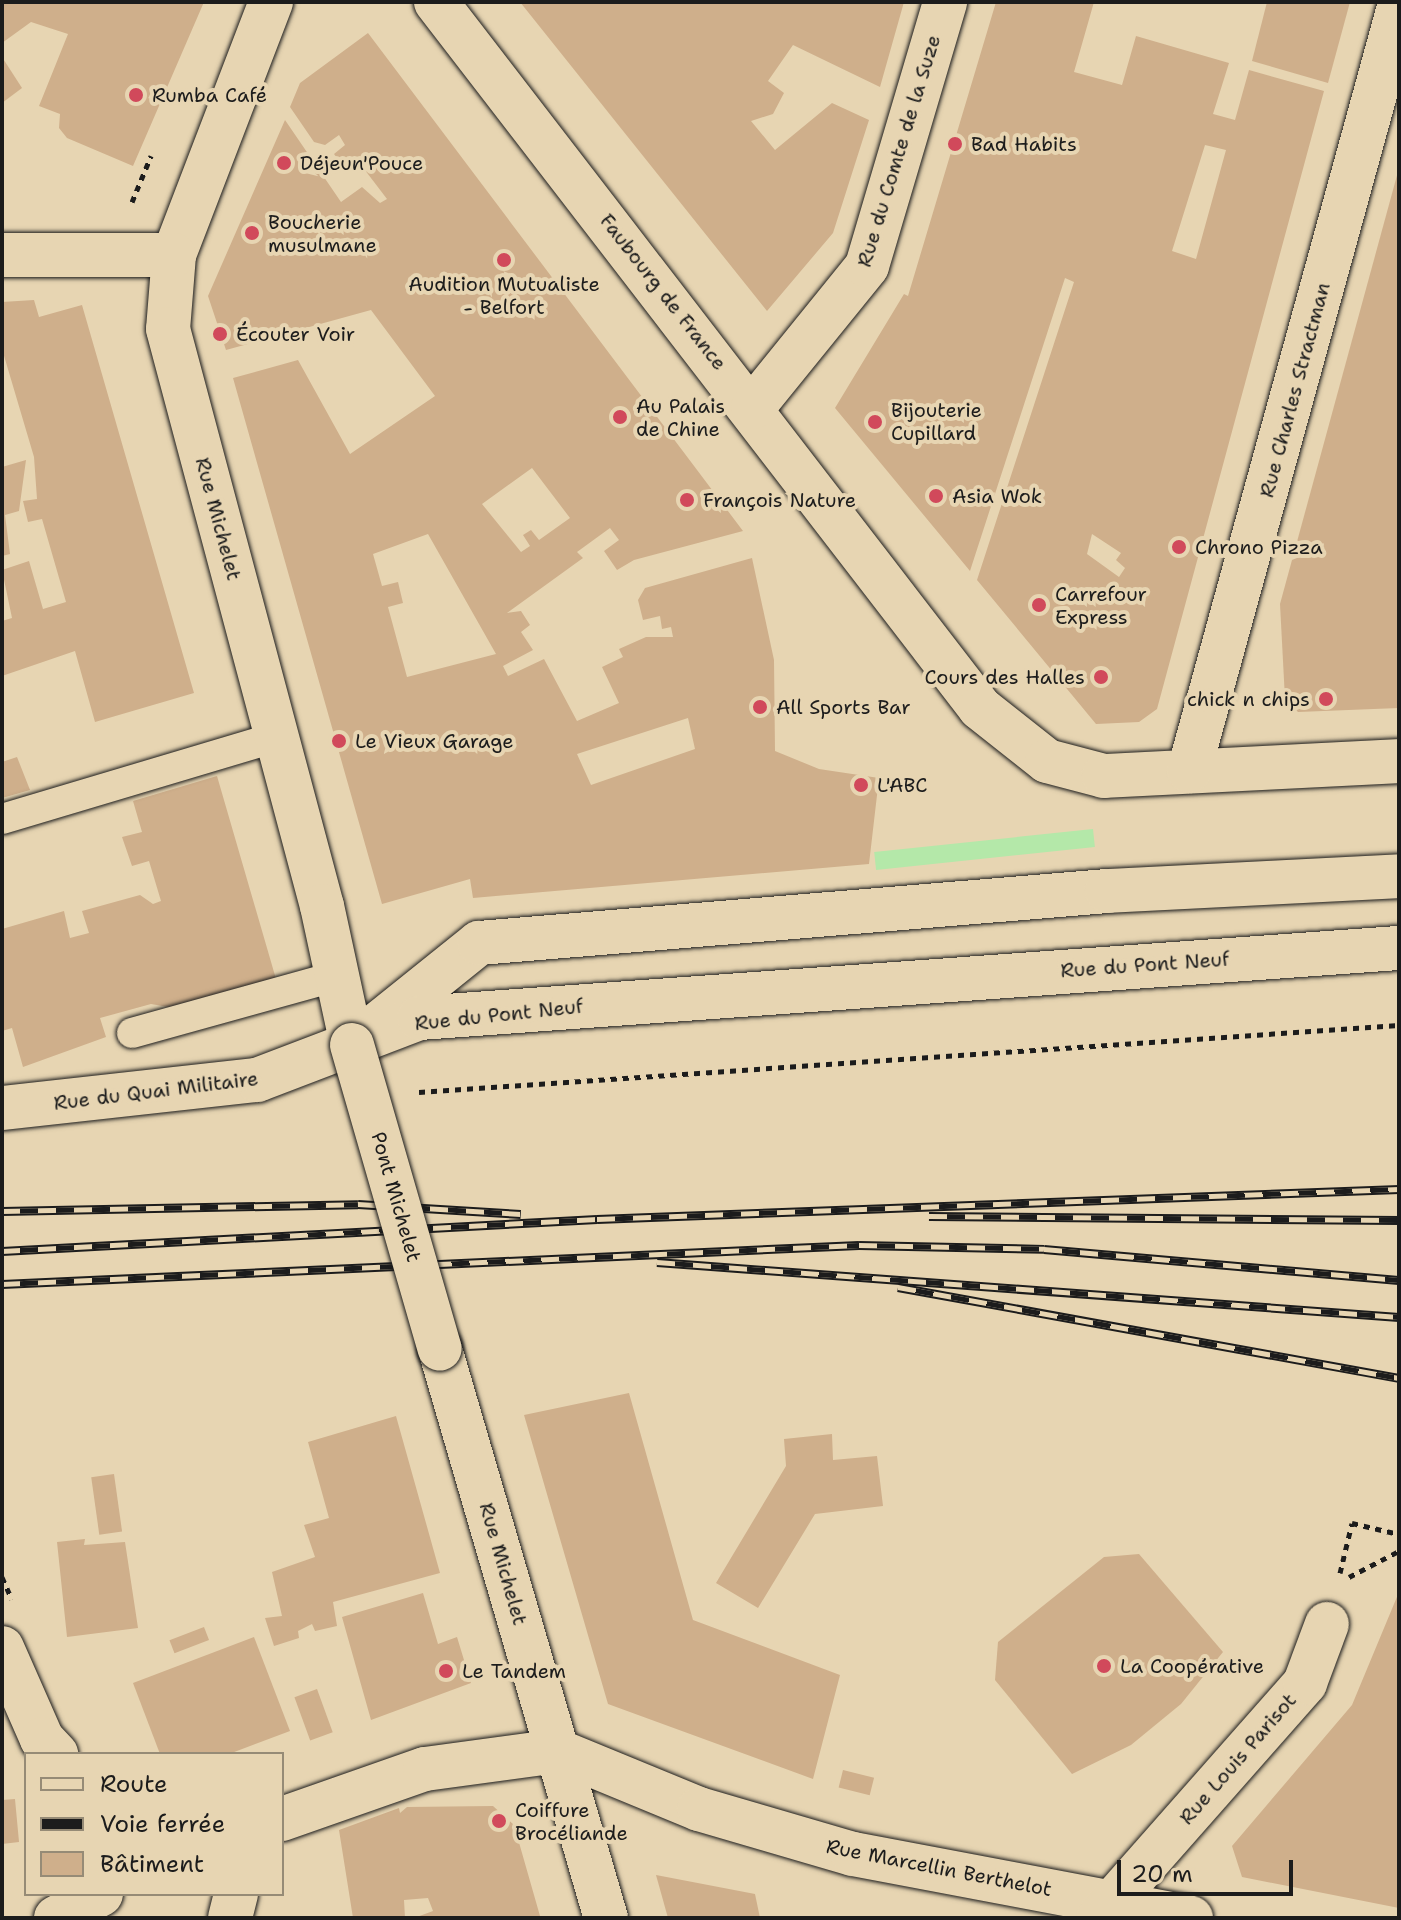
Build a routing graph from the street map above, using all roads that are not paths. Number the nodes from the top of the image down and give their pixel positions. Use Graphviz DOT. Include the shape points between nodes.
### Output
graph roads {
  1 [pos="271,2"];
  2 [pos="436,2"];
  3 [pos="945,2"];
  4 [pos="1399,7"];
  5 [pos="2,255"];
  6 [pos="174,255"];
  7 [pos="753,407"];
  8 [pos="277,737"];
  9 [pos="1399,761"];
  10 [pos="1189,771"];
  11 [pos="2,819"];
  12 [pos="1399,876"];
  13 [pos="1399,948"];
  14 [pos="337,976"];
  15 [pos="132,1033"];
  16 [pos="352,1045"];
  17 [pos="2,1108"];
  18 [pos="440,1349"];
  19 [pos="1332,1604"];
  20 [pos="2,1648"];
  21 [pos="558,1751"];
  22 [pos="54,1752"];
  23 [pos="284,1818"];
  24 [pos="97,1896"];
  25 [pos="236,1896"];
  26 [pos="1105,1910"];
  27 [pos="56,1918"];
  28 [pos="230,1918"];
  29 [pos="606,1918"];
  30 [pos="1191,1918"];
  1 -- 6 [label="street, Rue Michelet"];
  2 -- 7 [label="street, Faubourg de France"];
  3 -- 7 [label="street, Rue du Comte de la Suze" via="867,266"];
  4 -- 10 [label="street, Rue Charles Stractman"];
  5 -- 6 [label="street"];
  6 -- 8 [label="street, Rue Michelet" via="168,329"];
  7 -- 10 [label="street, Faubourg de France" via="980,708 1047,761 1104,776"];
  8 -- 11 [label="lane"];
  8 -- 14 [label="street, Rue Michelet"];
  9 -- 10 [label="street, Faubourg de France"];
  12 -- 16 [label="street, Rue du Pont Neuf" via="1107,891 479,943"];
  13 -- 16 [label="street, Rue du Pont Neuf" via="419,1018"];
  14 -- 15 [label="lane"];
  14 -- 16 [label="street, Rue Michelet"];
  16 -- 17 [label="street, Rue du Quai Militaire" via="257,1080"];
  16 -- 18 [label="street, Pont Michelet, bridge"];
  18 -- 21 [label="street, Rue Michelet"];
  19 -- 26 [label="street, Rue Louis Parisot" via="1305,1683"];
  20 -- 22 [label="street" via="42,1739"];
  21 -- 23 [label="street" via="425,1769"];
  21 -- 26 [label="street, Rue Marcellin Berthelot" via="699,1809 853,1854"];
  21 -- 29 [label="street, Rue Michelet"];
  24 -- 27 [label="street"];
  25 -- 28 [label="street"];
  26 -- 30 [label="street, Rue Marcellin Berthelot"];
}
